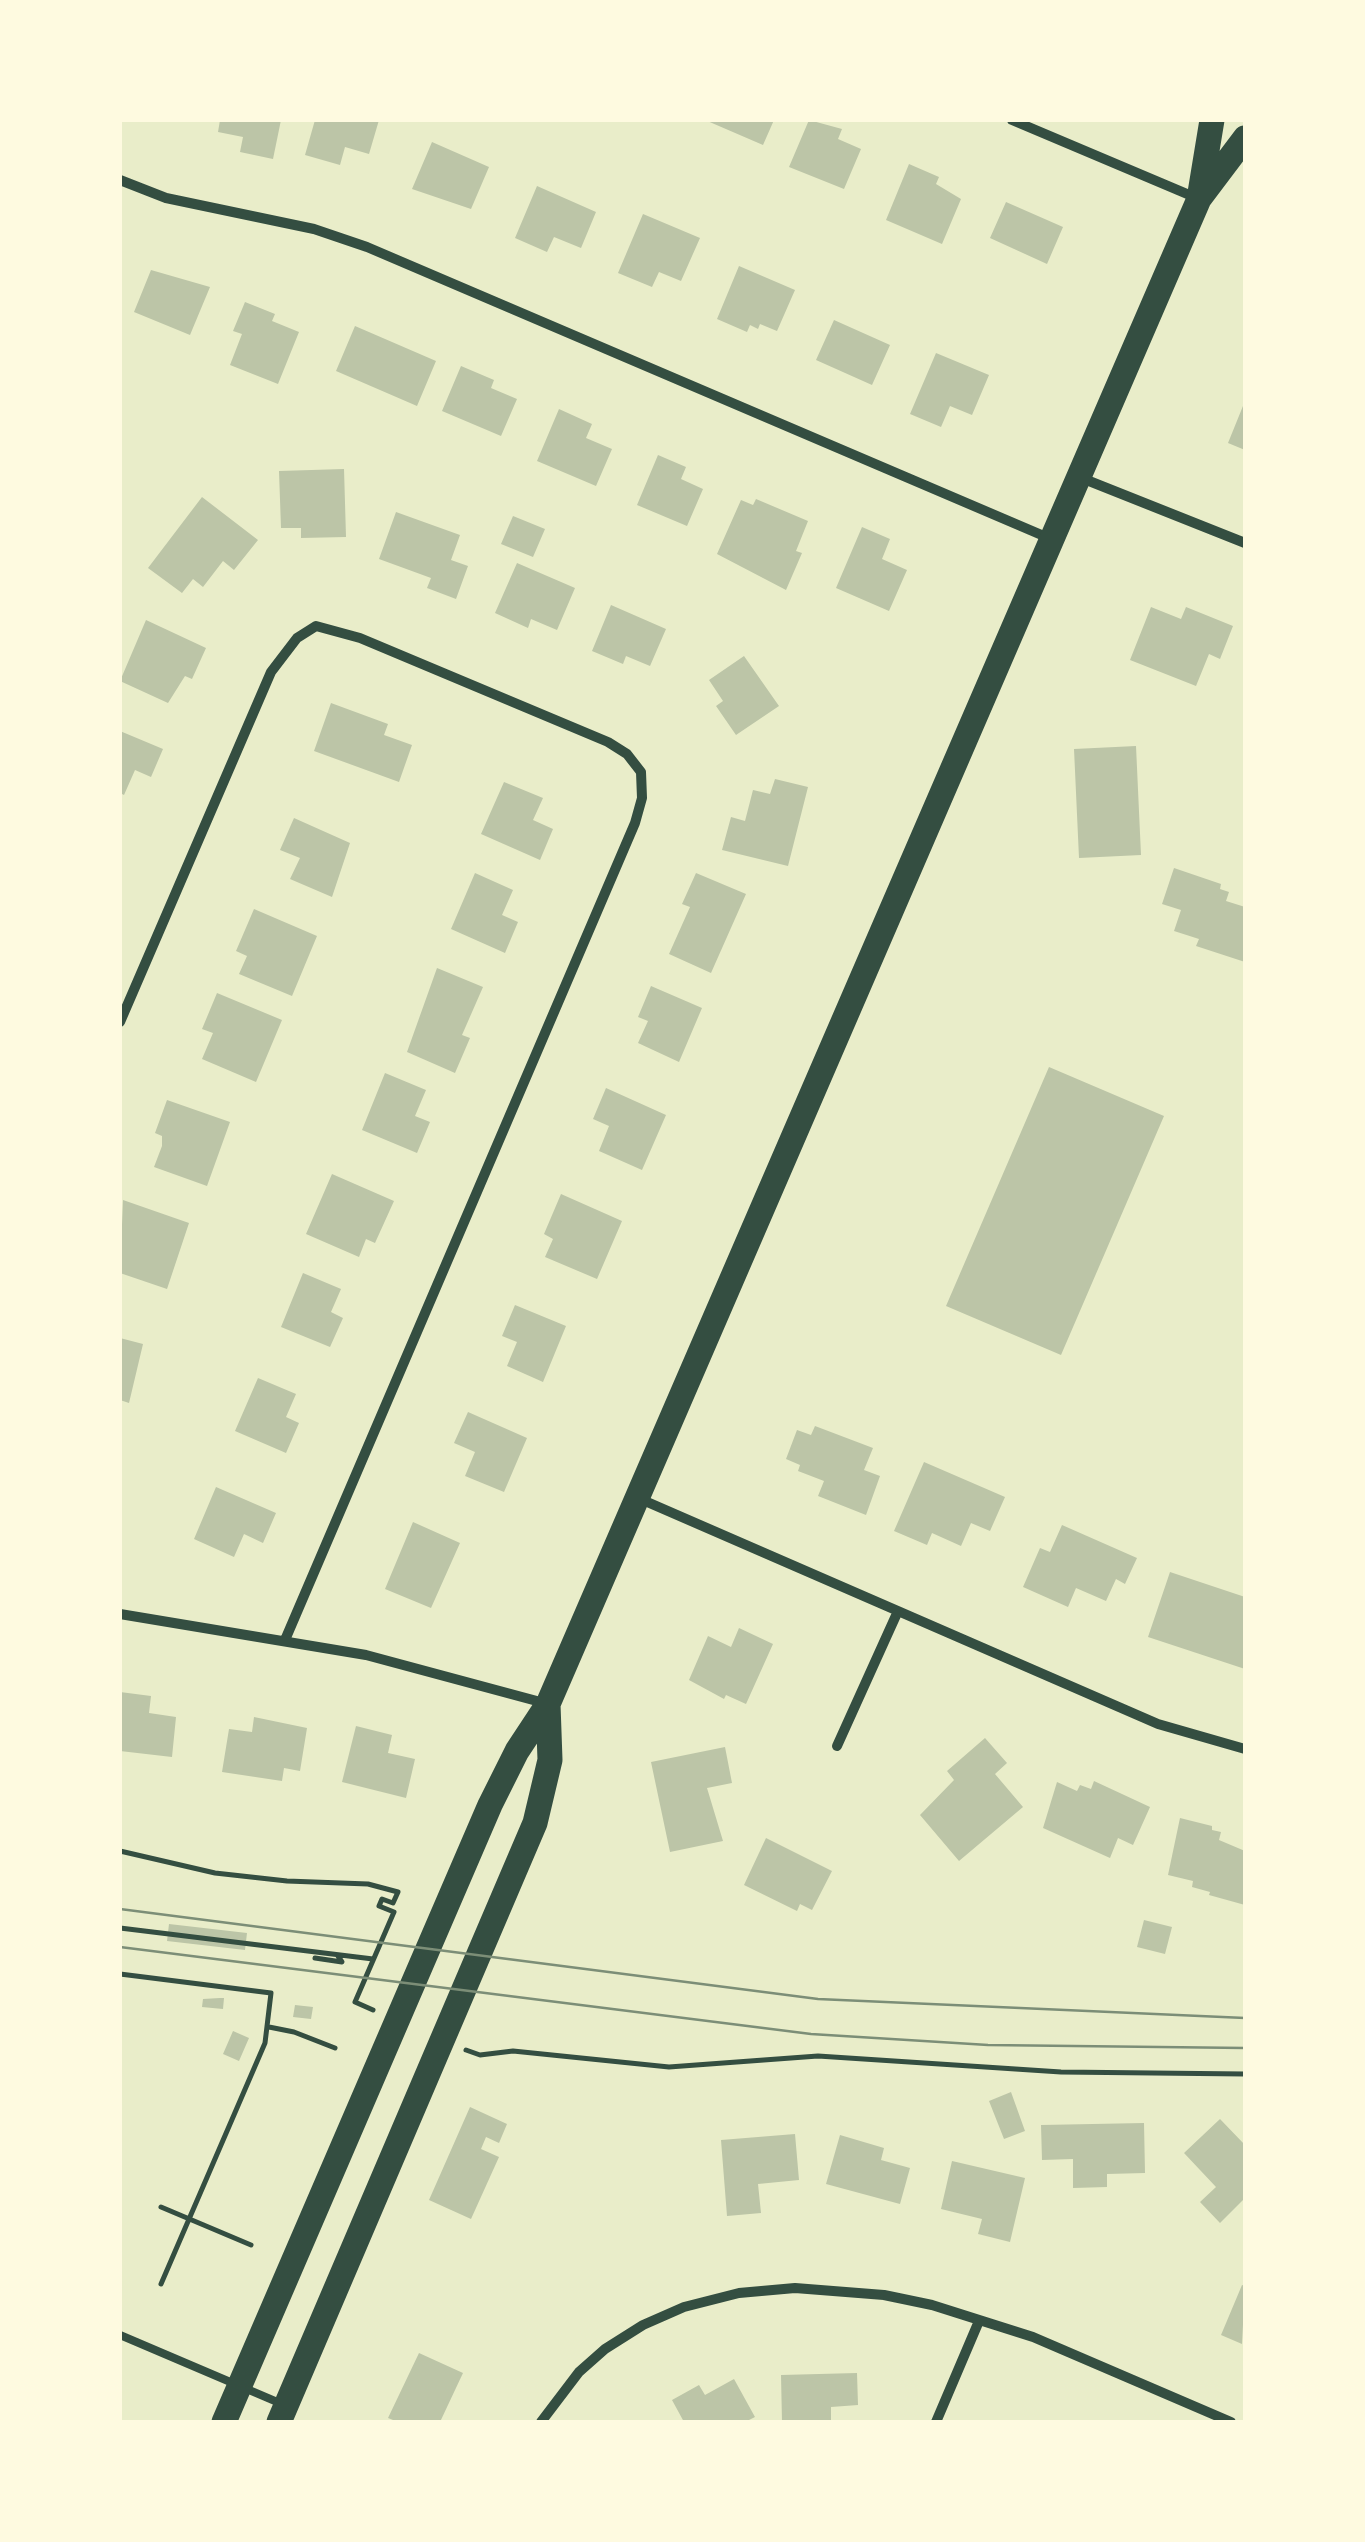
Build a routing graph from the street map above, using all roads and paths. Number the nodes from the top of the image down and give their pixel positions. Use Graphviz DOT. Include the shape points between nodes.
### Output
graph roads {
  1 [pos="1012,120"];
  2 [pos="1212,120"];
  3 [pos="1245,138"];
  4 [pos="120,180"];
  5 [pos="1199,200"];
  6 [pos="1078,477"];
  7 [pos="1052,539"];
  8 [pos="1245,543"];
  9 [pos="120,1022"];
  10 [pos="638,1498"];
  11 [pos="898,1611"];
  12 [pos="120,1614"];
  13 [pos="285,1640"];
  14 [pos="548,1704"];
  15 [pos="837,1746"];
  16 [pos="1245,1749"];
  17 [pos="120,1852"];
  18 [pos="120,1928"];
  19 [pos="374,1959"];
  20 [pos="120,1974"];
  21 [pos="355,2002"];
  22 [pos="269,2028"];
  23 [pos="335,2048"];
  24 [pos="480,2055"];
  25 [pos="1245,2074"];
  26 [pos="162,2208"];
  27 [pos="189,2219"];
  28 [pos="251,2245"];
  29 [pos="161,2284"];
  30 [pos="979,2321"];
  31 [pos="120,2335"];
  32 [pos="240,2386"];
  33 [pos="282,2414"];
  34 [pos="224,2422"];
  35 [pos="541,2422"];
  36 [pos="936,2422"];
  37 [pos="1231,2422"];
  1 -- 5 [label="street"];
  2 -- 5 [label="main road"];
  3 -- 5 [label="main road"];
  4 -- 7 [label="street" via="182,203 314,229 367,247"];
  5 -- 6 [label="main road"];
  6 -- 7 [label="main road"];
  6 -- 8 [label="street"];
  7 -- 10 [label="main road"];
  9 -- 13 [label="street" via="270,672 316,626 360,638 608,742 640,772 642,798"];
  10 -- 11 [label="street"];
  10 -- 14 [label="main road"];
  11 -- 15 [label="street"];
  11 -- 16 [label="street" via="1186,1736"];
  12 -- 13 [label="street"];
  13 -- 14 [label="street" via="446,1673"];
  14 -- 32 [label="main road" via="490,1806"];
  14 -- 33 [label="main road" via="550,1760 535,1823"];
  17 -- 19 [label="path" via="233,1875 398,1892 393,1904 382,1899 379,1906 394,1912"];
  18 -- 19 [label="path"];
  19 -- 21 [label="path"];
  20 -- 22 [label="path" via="272,1993"];
  22 -- 23 [label="path"];
  22 -- 27 [label="path"];
  24 -- 25 [label="path" via="668,2066 818,2056 1061,2072"];
  26 -- 27 [label="path"];
  27 -- 28 [label="path"];
  27 -- 29 [label="path"];
  30 -- 35 [label="street" via="884,2295 795,2288 738,2292 684,2306 605,2349"];
  30 -- 36 [label="street"];
  30 -- 37 [label="street"];
  31 -- 32 [label="lane"];
  32 -- 33 [label="lane"];
  32 -- 34 [label="main road"];
}
